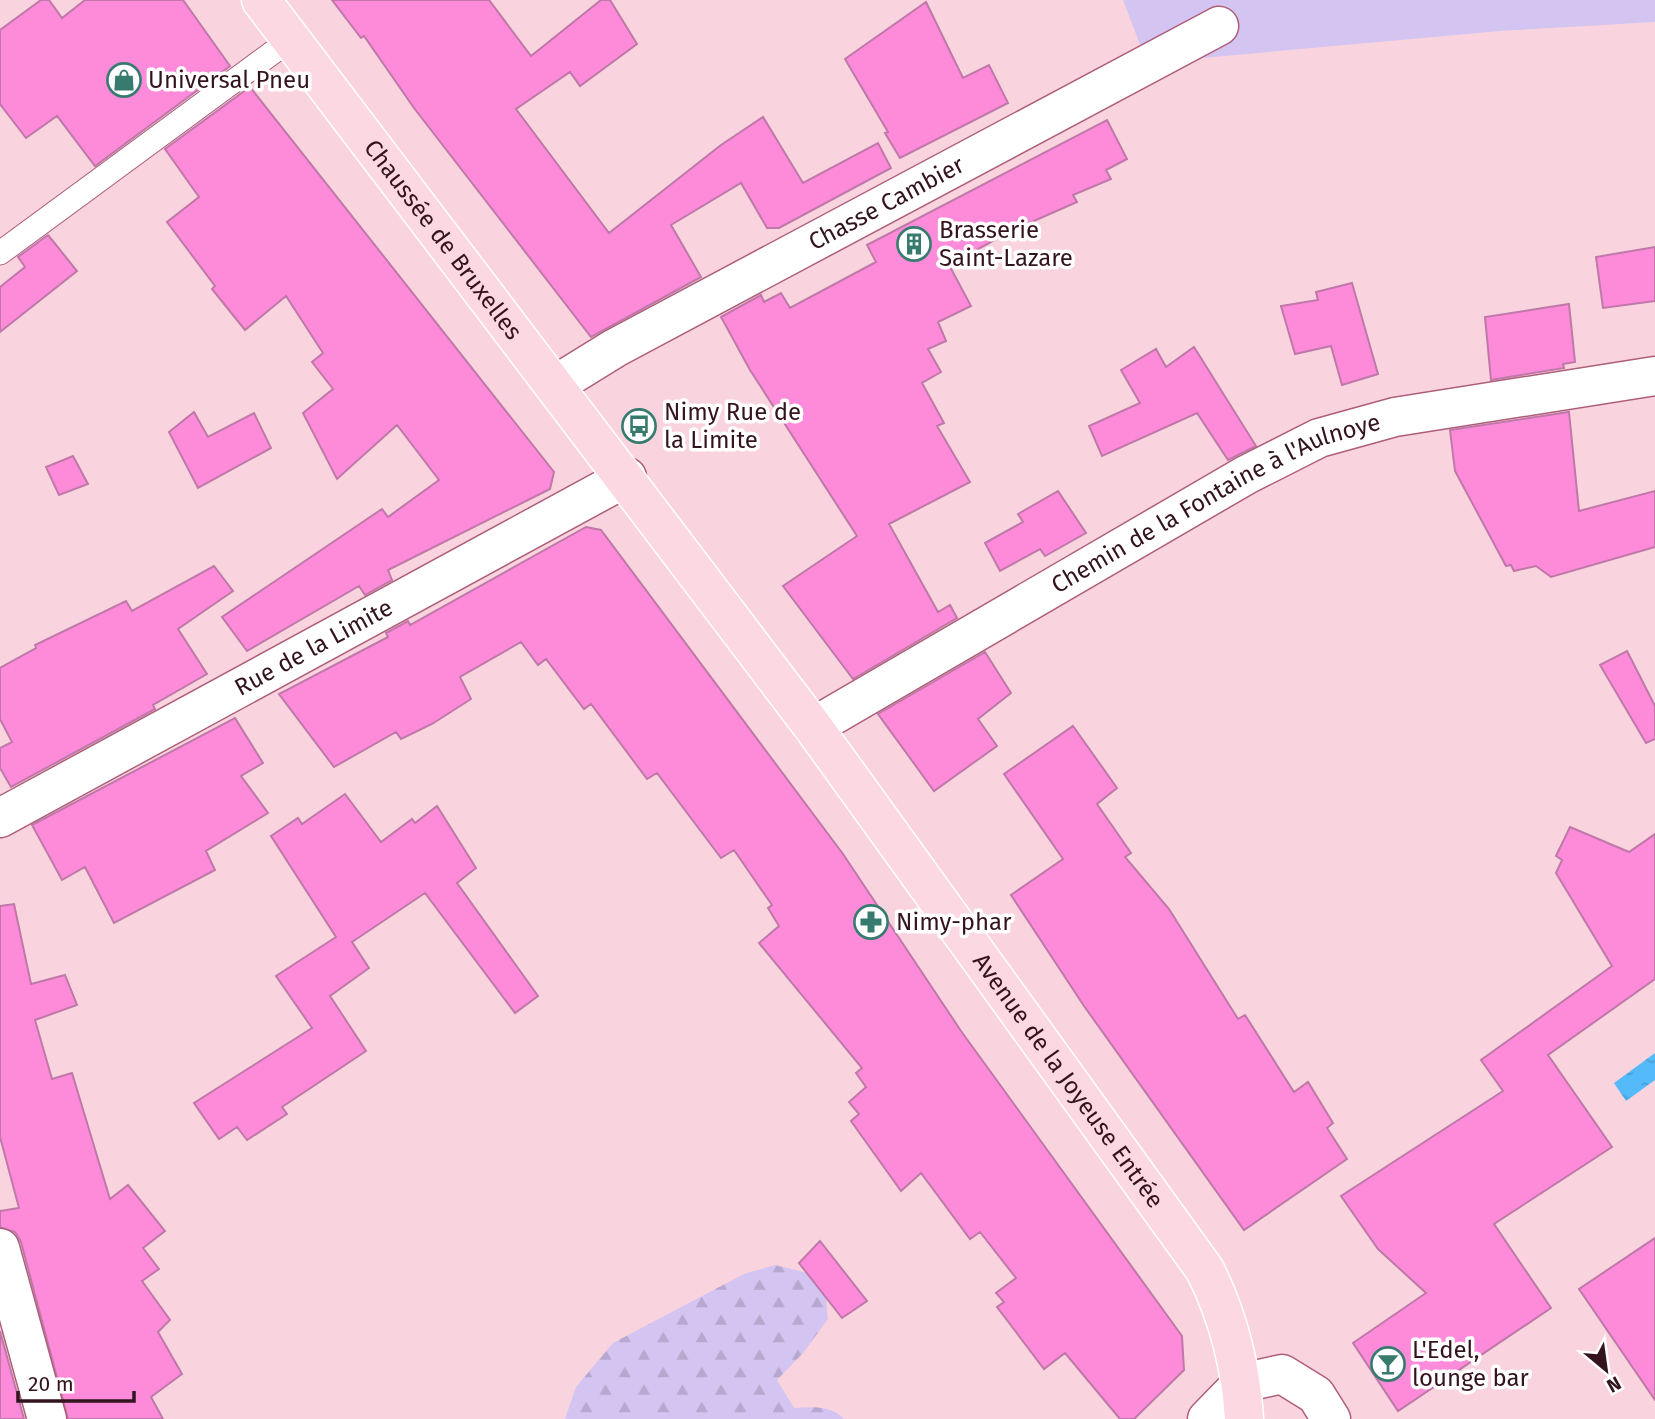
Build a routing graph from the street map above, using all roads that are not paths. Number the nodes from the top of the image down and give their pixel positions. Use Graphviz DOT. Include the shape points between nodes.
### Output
graph roads {
  1 [pos="261,0"];
  2 [pos="1219,26"];
  3 [pos="291,39"];
  4 [pos="0,253"];
  5 [pos="1655,376"];
  6 [pos="555,385"];
  7 [pos="626,477"];
  8 [pos="813,727"];
  9 [pos="0,818"];
  10 [pos="0,1248"];
  11 [pos="1243,1401"];
  12 [pos="47,1419"];
  13 [pos="1207,1419"];
  14 [pos="1331,1419"];
  1 -- 3 [label="main road, Chaussée de Bruxelles"];
  2 -- 6 [label="street, Chasse Cambier" via="627,342"];
  3 -- 4 [label="lane"];
  3 -- 6 [label="main road, Chaussée de Bruxelles"];
  5 -- 8 [label="street, Chemin de la Fontaine à l'Aulnoye" via="1457,405 1319,438 1246,475"];
  6 -- 7 [label="main road, Chaussée de Bruxelles"];
  7 -- 8 [label="main road, Avenue de la Joyeuse Entrée"];
  7 -- 9 [label="street, Rue de la Limite"];
  8 -- 11 [label="main road, Avenue de la Joyeuse Entrée" via="1205,1270 1223,1305"];
  10 -- 12 [label="street"];
  11 -- 13 [label="street"];
  11 -- 14 [label="street" via="1282,1374 1316,1395"];
}
